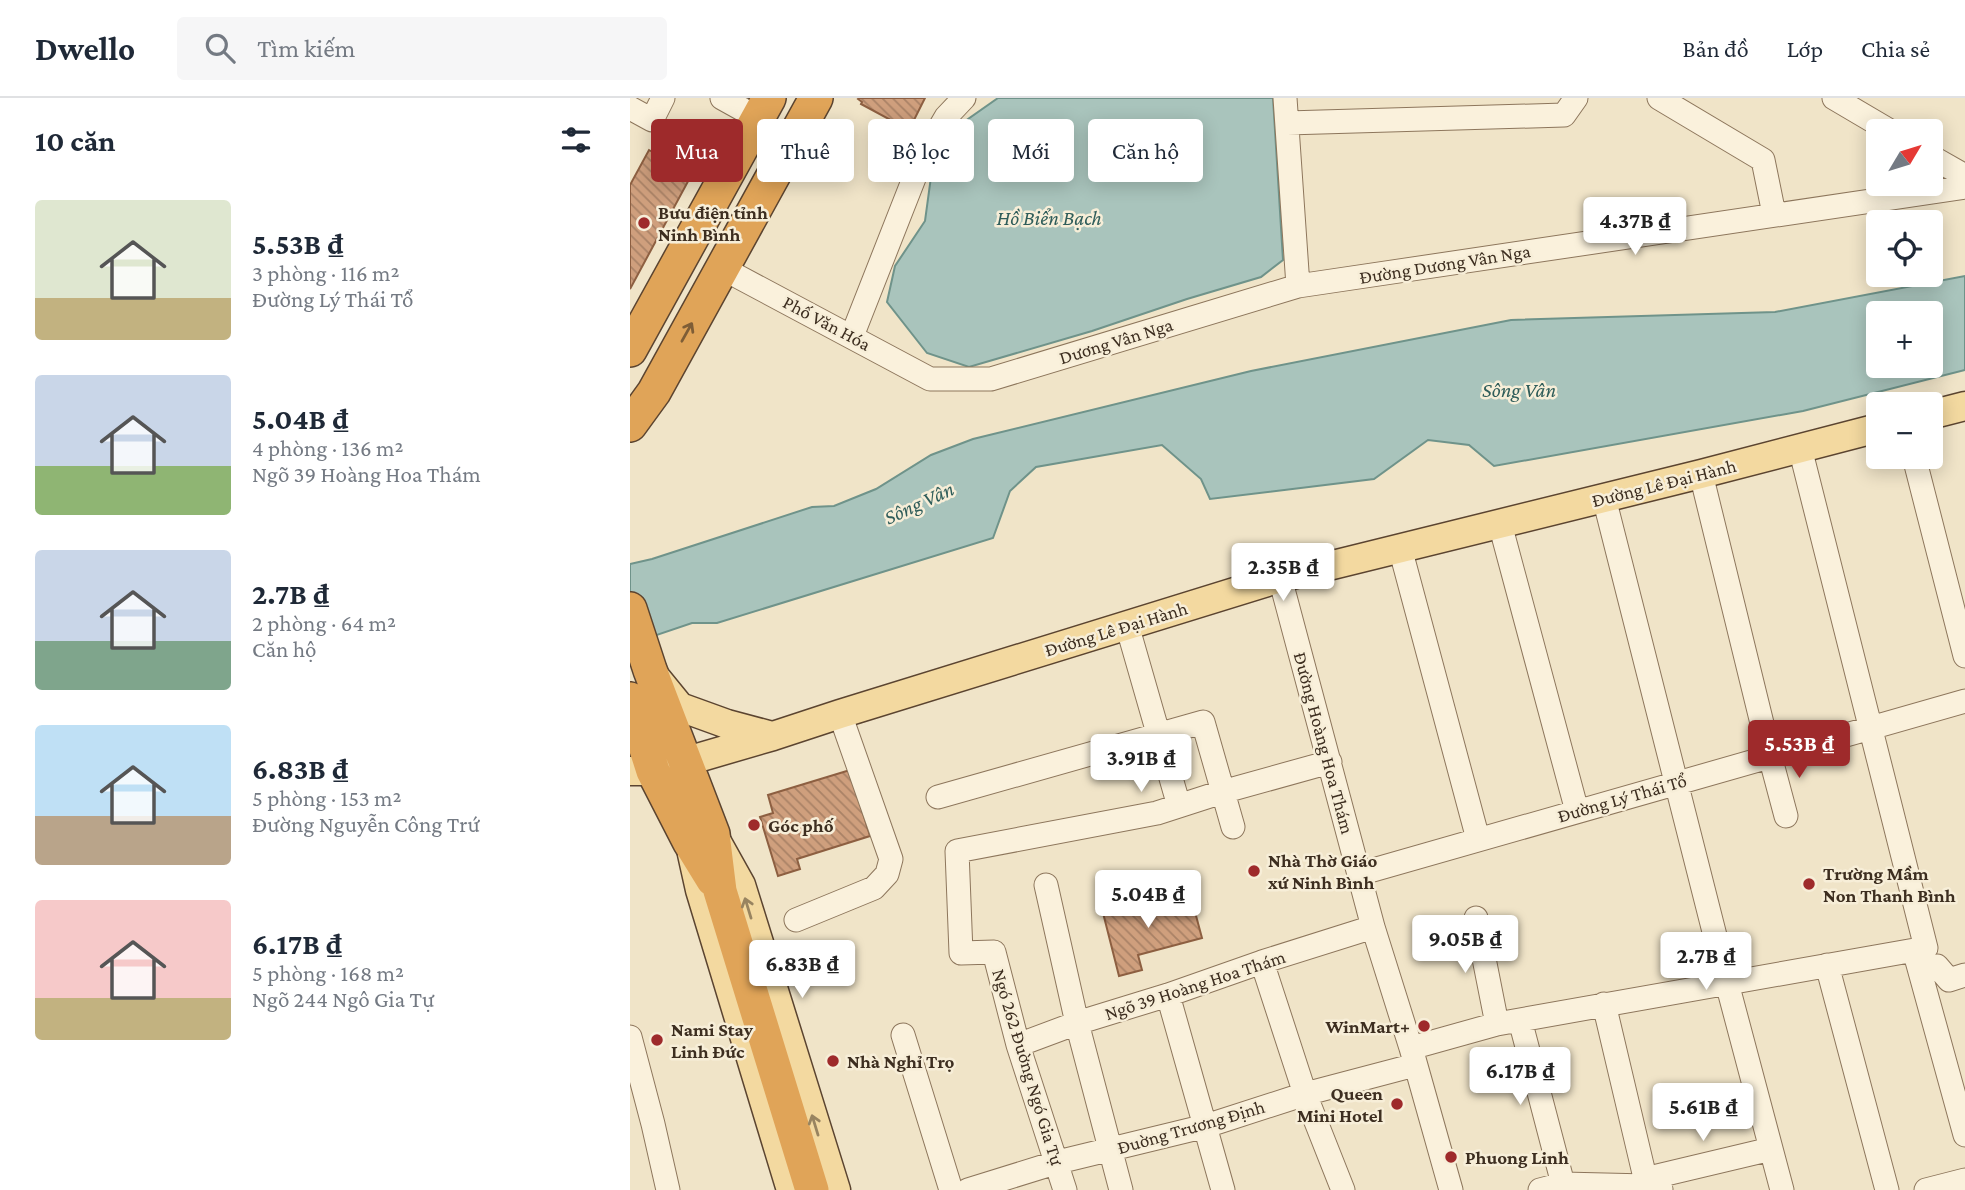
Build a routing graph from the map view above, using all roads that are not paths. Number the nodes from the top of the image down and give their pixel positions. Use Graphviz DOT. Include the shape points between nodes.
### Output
graph roads {
  1 [pos="663,98"];
  2 [pos="722,98"];
  3 [pos="816,98"];
  4 [pos="964,98"];
  5 [pos="1285,98"];
  6 [pos="1576,98"];
  7 [pos="1659,98"];
  8 [pos="1834,98"];
  9 [pos="630,108"];
  10 [pos="764,108"];
  11 [pos="1870,119"];
  12 [pos="1287,123"];
  13 [pos="1943,163"];
  14 [pos="1965,176"];
  15 [pos="1965,187"];
  16 [pos="1774,214"];
  17 [pos="722,268"];
  18 [pos="1298,286"];
  19 [pos="852,336"];
  20 [pos="630,350"];
  21 [pos="930,379"];
  22 [pos="654,392"];
  23 [pos="1965,406"];
  24 [pos="1943,412"];
  25 [pos="630,425"];
  26 [pos="1866,431"];
  27 [pos="630,434"];
  28 [pos="1800,448"];
  29 [pos="1916,469"];
  30 [pos="1701,474"];
  31 [pos="1604,498"];
  32 [pos="1500,524"];
  33 [pos="1400,548"];
  34 [pos="1280,578"];
  35 [pos="630,609"];
  36 [pos="1127,625"];
  37 [pos="1965,656"];
  38 [pos="650,670"];
  39 [pos="630,699"];
  40 [pos="1965,701"];
  41 [pos="840,714"];
  42 [pos="1871,729"];
  43 [pos="1158,734"];
  44 [pos="773,736"];
  45 [pos="1770,756"];
  46 [pos="684,762"];
  47 [pos="1330,762"];
  48 [pos="638,777"];
  49 [pos="1675,783"];
  50 [pos="1222,792"];
  51 [pos="938,797"];
  52 [pos="1179,806"];
  53 [pos="1577,811"];
  54 [pos="1786,816"];
  55 [pos="1233,827"];
  56 [pos="701,837"];
  57 [pos="1478,839"];
  58 [pos="1359,873"];
  59 [pos="1046,885"];
  60 [pos="1476,918"];
  61 [pos="796,920"];
  62 [pos="1373,927"];
  63 [pos="1917,960"];
  64 [pos="1262,962"];
  65 [pos="1827,965"];
  66 [pos="1965,975"];
  67 [pos="1727,983"];
  68 [pos="1168,995"];
  69 [pos="1605,1004"];
  70 [pos="1520,1020"];
  71 [pos="1077,1023"];
  72 [pos="1497,1024"];
  73 [pos="903,1035"];
  74 [pos="630,1037"];
  75 [pos="1018,1045"];
  76 [pos="1413,1057"];
  77 [pos="1305,1094"];
  78 [pos="1206,1126"];
  79 [pos="1965,1135"];
  80 [pos="1771,1149"];
  81 [pos="1111,1150"];
  82 [pos="1058,1162"];
  83 [pos="1965,1180"];
  84 [pos="1563,1184"];
  85 [pos="1652,1185"];
  86 [pos="668,1190"];
  87 [pos="791,1190"];
  88 [pos="812,1190"];
  89 [pos="836,1190"];
  90 [pos="951,1190"];
  91 [pos="968,1190"];
  92 [pos="1066,1190"];
  93 [pos="1121,1190"];
  94 [pos="1223,1190"];
  95 [pos="1343,1190"];
  96 [pos="1451,1190"];
  97 [pos="1540,1190"];
  98 [pos="1782,1190"];
  99 [pos="1887,1190"];
  100 [pos="1926,1190"];
  1 -- 9 [label="street" via="652,120"];
  2 -- 10 [label="street"];
  3 -- 17 [label="highway"];
  4 -- 19 [label="street" via="946,117 922,158"];
  5 -- 12 [label="street"];
  6 -- 12 [label="street" via="1564,116"];
  7 -- 16 [label="street" via="1763,160"];
  8 -- 11 [label="street"];
  10 -- 20 [label="highway"];
  12 -- 18 [label="street"];
  13 -- 14 [label="street"];
  15 -- 16 [label="street, Đường Dương Vân Nga"];
  16 -- 18 [label="street, Đường Dương Vân Nga"];
  17 -- 19 [label="street, Phố Văn Hóa"];
  22 -- 17 [label="highway, one-way"];
  18 -- 21 [label="street, Dương Vân Nga" via="991,379"];
  19 -- 21 [label="street, Phố Văn Hóa"];
  22 -- 25 [label="highway"];
  22 -- 27 [label="highway"];
  23 -- 24 [label="main road"];
  26 -- 28 [label="main road, Đường Lê Đại Hành"];
  28 -- 30 [label="main road, Đường Lê Đại Hành"];
  28 -- 42 [label="street"];
  29 -- 37 [label="street"];
  30 -- 31 [label="main road, Đường Lê Đại Hành"];
  30 -- 45 [label="street"];
  31 -- 32 [label="main road, Đường Lê Đại Hành"];
  31 -- 49 [label="street"];
  32 -- 33 [label="main road, Đường Lê Đại Hành"];
  32 -- 53 [label="street"];
  33 -- 34 [label="main road, Đường Lê Đại Hành"];
  33 -- 57 [label="street"];
  34 -- 36 [label="main road, Đường Lê Đại Hành"];
  34 -- 47 [label="street, Đường Hoàng Hoa Thám"];
  35 -- 38 [label="highway"];
  36 -- 41 [label="main road, Đường Lê Đại Hành"];
  36 -- 43 [label="street"];
  38 -- 44 [label="main road" via="680,707"];
  38 -- 46 [label="highway"];
  39 -- 48 [label="highway"];
  40 -- 42 [label="street, Đường Lý Thái Tổ"];
  41 -- 44 [label="main road, Đường Lê Đại Hành"];
  41 -- 61 [label="street" via="891,859 887,874 874,888"];
  42 -- 45 [label="street, Đường Lý Thái Tổ"];
  42 -- 63 [label="street" via="1926,948"];
  43 -- 50 [label="street" via="1203,722"];
  43 -- 51 [label="street"];
  43 -- 52 [label="street"];
  44 -- 46 [label="main road, Đường Lê Đại Hành"];
  45 -- 49 [label="street, Đường Lý Thái Tổ"];
  45 -- 54 [label="street"];
  46 -- 48 [label="main road, Đường Lê Đại Hành"];
  46 -- 56 [label="highway"];
  47 -- 50 [label="street"];
  47 -- 58 [label="street, Đường Hoàng Hoa Thám"];
  48 -- 56 [label="highway"];
  49 -- 53 [label="street, Đường Lý Thái Tổ"];
  49 -- 67 [label="street"];
  50 -- 52 [label="street"];
  50 -- 55 [label="street"];
  52 -- 75 [label="street, Ngó 262 Đuờng Ngó Gia Tự" via="957,850 961,953 994,952"];
  53 -- 57 [label="street, Đường Lý Thái Tổ"];
  56 -- 87 [label="main road" via="700,890"];
  56 -- 88 [label="highway"];
  89 -- 56 [label="main road, one-way" via="741,885"];
  57 -- 58 [label="street, Đường Lý Thái Tổ"];
  58 -- 62 [label="street, Đường Hoàng Hoa Thám"];
  59 -- 71 [label="street"];
  60 -- 72 [label="street"];
  62 -- 64 [label="street, Ngõ 39 Hoàng Hoa Thám"];
  62 -- 76 [label="street, Đường Hoàng Hoa Thám"];
  63 -- 65 [label="street, Đuờng Trương Định"];
  63 -- 66 [label="street" via="1937,966 1949,980"];
  63 -- 79 [label="street"];
  64 -- 68 [label="street, Ngõ 39 Hoàng Hoa Thám"];
  64 -- 77 [label="street"];
  65 -- 67 [label="street, Đuờng Trương Định"];
  65 -- 99 [label="street"];
  67 -- 69 [label="street, Đuờng Trương Định"];
  67 -- 80 [label="street"];
  68 -- 71 [label="street, Ngõ 39 Hoàng Hoa Thám"];
  68 -- 78 [label="street"];
  69 -- 70 [label="street, Đuờng Trương Định"];
  69 -- 85 [label="street"];
  70 -- 72 [label="street, Đuờng Trương Định"];
  70 -- 84 [label="street"];
  71 -- 75 [label="street, Ngõ 39 Hoàng Hoa Thám"];
  71 -- 81 [label="street"];
  72 -- 76 [label="street, Đuờng Trương Định"];
  73 -- 90 [label="street"];
  74 -- 86 [label="street"];
  75 -- 82 [label="street, Ngó 262 Đuờng Ngó Gia Tự"];
  76 -- 77 [label="street, Đuờng Trương Định"];
  76 -- 96 [label="street, Đường Hoàng Hoa Thám"];
  77 -- 78 [label="street, Đuờng Trương Định"];
  77 -- 95 [label="street"];
  78 -- 81 [label="street, Đuờng Trương Định"];
  78 -- 94 [label="street"];
  80 -- 85 [label="street"];
  80 -- 98 [label="street"];
  81 -- 82 [label="street, Đuờng Trương Định"];
  81 -- 93 [label="street"];
  82 -- 91 [label="street, Đuờng Trương Định"];
  82 -- 92 [label="street, Ngó 262 Đuờng Ngó Gia Tự"];
  83 -- 100 [label="street"];
  84 -- 85 [label="street"];
  84 -- 97 [label="street"];
}
